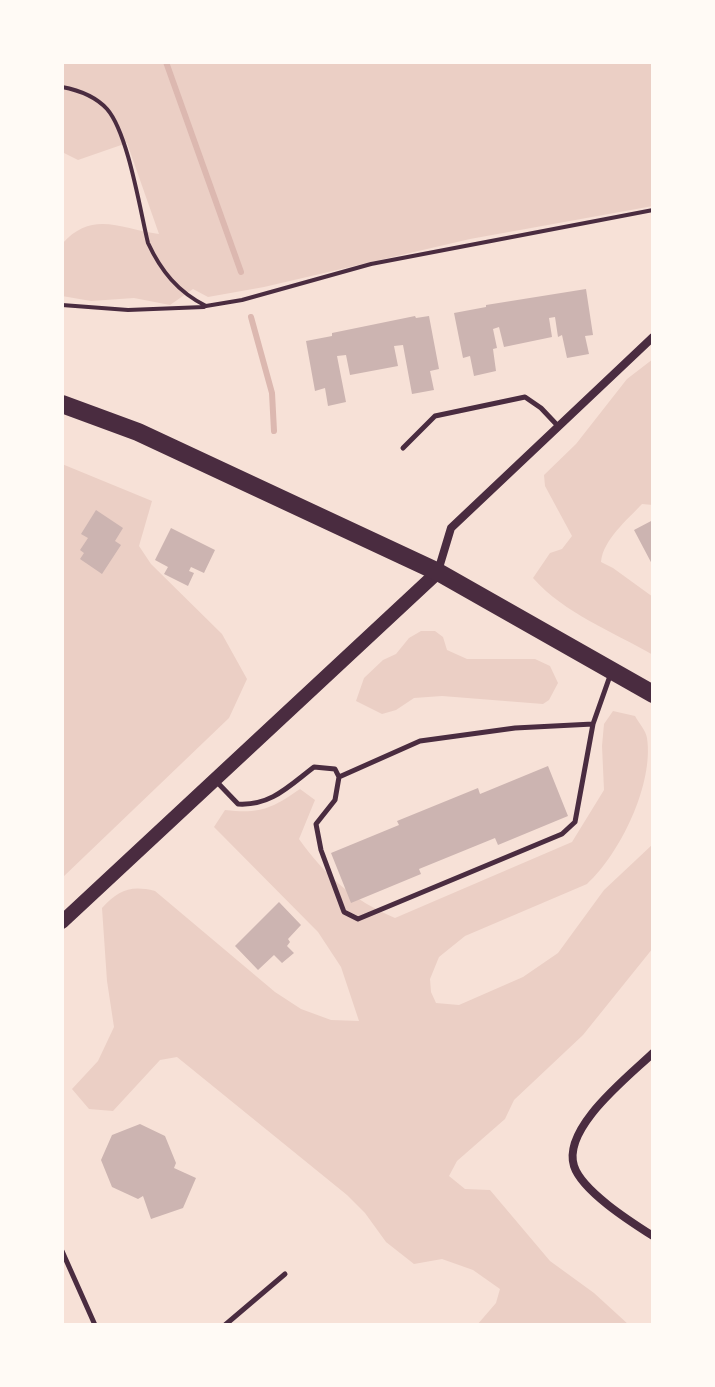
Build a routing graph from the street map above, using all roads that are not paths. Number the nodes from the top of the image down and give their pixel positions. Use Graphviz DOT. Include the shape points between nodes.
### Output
graph roads {
  1 [pos="653,337"];
  2 [pos="62,404"];
  3 [pos="558,426"];
  4 [pos="403,448"];
  5 [pos="438,572"];
  6 [pos="612,669"];
  7 [pos="653,694"];
  8 [pos="593,724"];
  9 [pos="339,777"];
  10 [pos="214,780"];
  11 [pos="62,922"];
  12 [pos="653,1053"];
  13 [pos="653,1236"];
  14 [pos="62,1251"];
  15 [pos="285,1274"];
  16 [pos="95,1325"];
  17 [pos="225,1325"];
  1 -- 3 [label="street"];
  2 -- 5 [label="main road" via="138,432"];
  3 -- 4 [label="lane" via="525,397 435,416"];
  3 -- 5 [label="street" via="451,528"];
  5 -- 6 [label="main road"];
  5 -- 10 [label="street"];
  6 -- 7 [label="main road"];
  6 -- 8 [label="lane"];
  8 -- 9 [label="lane" via="420,741"];
  8 -- 9 [label="lane" via="575,822 562,834 358,919 344,912 316,824 335,800"];
  9 -- 10 [label="lane" via="335,769 314,767 256,805 238,804"];
  10 -- 11 [label="street"];
  12 -- 13 [label="street" via="580,1129 573,1164 579,1177"];
  14 -- 16 [label="lane"];
  15 -- 17 [label="lane"];
}
